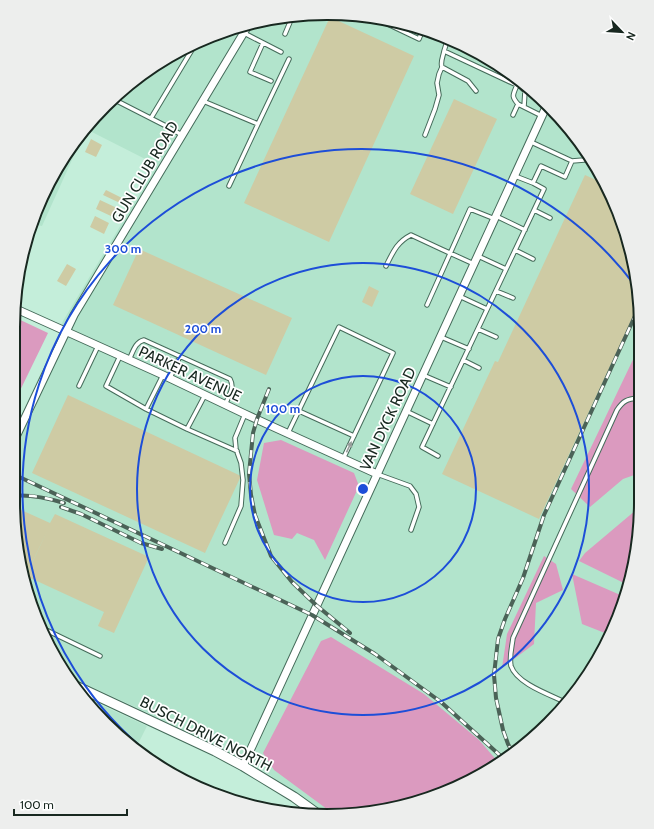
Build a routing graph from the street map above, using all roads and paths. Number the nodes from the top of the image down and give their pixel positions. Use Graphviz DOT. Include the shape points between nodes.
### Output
graph roads {
  1 [pos="290,23"];
  2 [pos="396,28"];
  3 [pos="244,33"];
  4 [pos="285,34"];
  5 [pos="421,34"];
  6 [pos="263,43"];
  7 [pos="446,44"];
  8 [pos="444,51"];
  9 [pos="190,52"];
  10 [pos="281,52"];
  11 [pos="289,59"];
  12 [pos="442,68"];
  13 [pos="270,81"];
  14 [pos="516,84"];
  15 [pos="517,85"];
  16 [pos="476,91"];
  17 [pos="525,92"];
  18 [pos="203,101"];
  19 [pos="119,102"];
  20 [pos="518,104"];
  21 [pos="524,107"];
  22 [pos="544,111"];
  23 [pos="513,115"];
  24 [pos="542,116"];
  25 [pos="151,118"];
  26 [pos="258,124"];
  27 [pos="182,135"];
  28 [pos="425,135"];
  29 [pos="531,142"];
  30 [pos="584,160"];
  31 [pos="572,161"];
  32 [pos="515,176"];
  33 [pos="532,183"];
  34 [pos="229,186"];
  35 [pos="534,210"];
  36 [pos="495,218"];
  37 [pos="550,218"];
  38 [pos="525,230"];
  39 [pos="515,250"];
  40 [pos="450,254"];
  41 [pos="478,256"];
  42 [pos="533,259"];
  43 [pos="474,264"];
  44 [pos="386,266"];
  45 [pos="506,269"];
  46 [pos="496,291"];
  47 [pos="460,296"];
  48 [pos="513,298"];
  49 [pos="427,305"];
  50 [pos="488,309"];
  51 [pos="21,311"];
  52 [pos="478,329"];
  53 [pos="65,332"];
  54 [pos="440,337"];
  55 [pos="496,337"];
  56 [pos="98,346"];
  57 [pos="469,349"];
  58 [pos="120,356"];
  59 [pos="180,356"];
  60 [pos="129,360"];
  61 [pos="463,360"];
  62 [pos="479,368"];
  63 [pos="423,375"];
  64 [pos="167,377"];
  65 [pos="79,386"];
  66 [pos="450,387"];
  67 [pos="205,395"];
  68 [pos="634,399"];
  69 [pos="225,404"];
  70 [pos="146,410"];
  71 [pos="299,411"];
  72 [pos="406,411"];
  73 [pos="245,414"];
  74 [pos="433,424"];
  75 [pos="20,428"];
  76 [pos="187,430"];
  77 [pos="288,433"];
  78 [pos="354,436"];
  79 [pos="237,451"];
  80 [pos="438,456"];
  81 [pos="343,459"];
  82 [pos="377,474"];
  83 [pos="411,530"];
  84 [pos="224,543"];
  85 [pos="49,631"];
  86 [pos="100,656"];
  87 [pos="83,689"];
  88 [pos="561,700"];
  89 [pos="243,766"];
  90 [pos="309,808"];
  1 -- 4 [label="lane"];
  2 -- 5 [label="lane" via="419,39"];
  3 -- 6 [label="lane"];
  3 -- 18 [label="street, GUN CLUB ROAD"];
  6 -- 10 [label="lane"];
  6 -- 13 [label="lane" via="250,72"];
  7 -- 8 [label="lane"];
  8 -- 12 [label="lane"];
  8 -- 14 [label="lane"];
  9 -- 25 [label="lane"];
  11 -- 26 [label="lane"];
  12 -- 16 [label="lane" via="468,81"];
  12 -- 28 [label="lane" via="438,74 439,95"];
  15 -- 20 [label="lane" via="513,98"];
  17 -- 21 [label="lane"];
  18 -- 26 [label="lane"];
  18 -- 27 [label="street, GUN CLUB ROAD"];
  19 -- 25 [label="lane"];
  20 -- 21 [label="lane"];
  20 -- 23 [label="lane"];
  21 -- 24 [label="lane"];
  22 -- 24 [label="street, VAN DYCK ROAD"];
  24 -- 29 [label="street, VAN DYCK ROAD"];
  25 -- 27 [label="lane"];
  26 -- 34 [label="lane"];
  27 -- 53 [label="street, GUN CLUB ROAD"];
  29 -- 31 [label="lane"];
  29 -- 32 [label="street, VAN DYCK ROAD"];
  30 -- 31 [label="lane"];
  31 -- 33 [label="lane" via="565,176 541,166"];
  32 -- 33 [label="lane"];
  32 -- 36 [label="street, VAN DYCK ROAD"];
  33 -- 35 [label="lane" via="544,189"];
  35 -- 37 [label="lane"];
  35 -- 38 [label="lane"];
  36 -- 38 [label="lane"];
  36 -- 40 [label="lane" via="470,209"];
  36 -- 41 [label="street, VAN DYCK ROAD"];
  38 -- 39 [label="lane"];
  39 -- 42 [label="lane"];
  39 -- 45 [label="lane"];
  40 -- 43 [label="lane"];
  40 -- 44 [label="lane" via="411,235 395,248"];
  40 -- 49 [label="lane"];
  41 -- 43 [label="street, VAN DYCK ROAD"];
  41 -- 45 [label="lane"];
  43 -- 47 [label="street, VAN DYCK ROAD"];
  45 -- 46 [label="lane"];
  46 -- 48 [label="lane"];
  46 -- 50 [label="lane"];
  47 -- 50 [label="lane"];
  47 -- 54 [label="street, VAN DYCK ROAD"];
  50 -- 52 [label="lane"];
  51 -- 53 [label="street, PARKER AVENUE"];
  52 -- 55 [label="lane"];
  52 -- 57 [label="lane"];
  53 -- 56 [label="street, PARKER AVENUE"];
  53 -- 75 [label="street, GUN CLUB ROAD"];
  54 -- 57 [label="lane"];
  54 -- 63 [label="street, VAN DYCK ROAD"];
  56 -- 58 [label="street, PARKER AVENUE"];
  56 -- 65 [label="lane"];
  57 -- 61 [label="lane"];
  58 -- 60 [label="street, PARKER AVENUE"];
  58 -- 70 [label="lane" via="106,386"];
  59 -- 60 [label="lane" via="144,340 135,346"];
  59 -- 64 [label="lane"];
  59 -- 69 [label="lane" via="230,379 233,383 232,388"];
  60 -- 64 [label="street, PARKER AVENUE"];
  61 -- 62 [label="lane"];
  61 -- 66 [label="lane"];
  63 -- 66 [label="lane"];
  63 -- 72 [label="street, VAN DYCK ROAD"];
  64 -- 67 [label="street, PARKER AVENUE"];
  64 -- 70 [label="lane"];
  66 -- 74 [label="lane"];
  67 -- 69 [label="street, PARKER AVENUE"];
  67 -- 76 [label="lane"];
  68 -- 88 [label="lane" via="626,400 617,410 513,638 510,660 516,674 529,685"];
  69 -- 73 [label="street, PARKER AVENUE"];
  70 -- 76 [label="lane"];
  71 -- 77 [label="lane"];
  71 -- 78 [label="lane"];
  71 -- 78 [label="lane" via="339,327 393,353"];
  72 -- 74 [label="lane"];
  72 -- 82 [label="street, VAN DYCK ROAD"];
  73 -- 77 [label="street, PARKER AVENUE"];
  73 -- 79 [label="lane" via="235,438"];
  74 -- 80 [label="lane" via="422,447"];
  76 -- 79 [label="lane"];
  77 -- 81 [label="street, PARKER AVENUE"];
  81 -- 78 [label="lane, one-way"];
  79 -- 84 [label="lane" via="243,480 241,506"];
  81 -- 82 [label="street, PARKER AVENUE"];
  82 -- 83 [label="lane" via="410,486 416,494 419,507"];
  82 -- 89 [label="street, VAN DYCK ROAD"];
  85 -- 86 [label="lane"];
  87 -- 89 [label="street, BUSCH DRIVE NORTH"];
  89 -- 90 [label="street, BUSCH DRIVE NORTH"];
}
